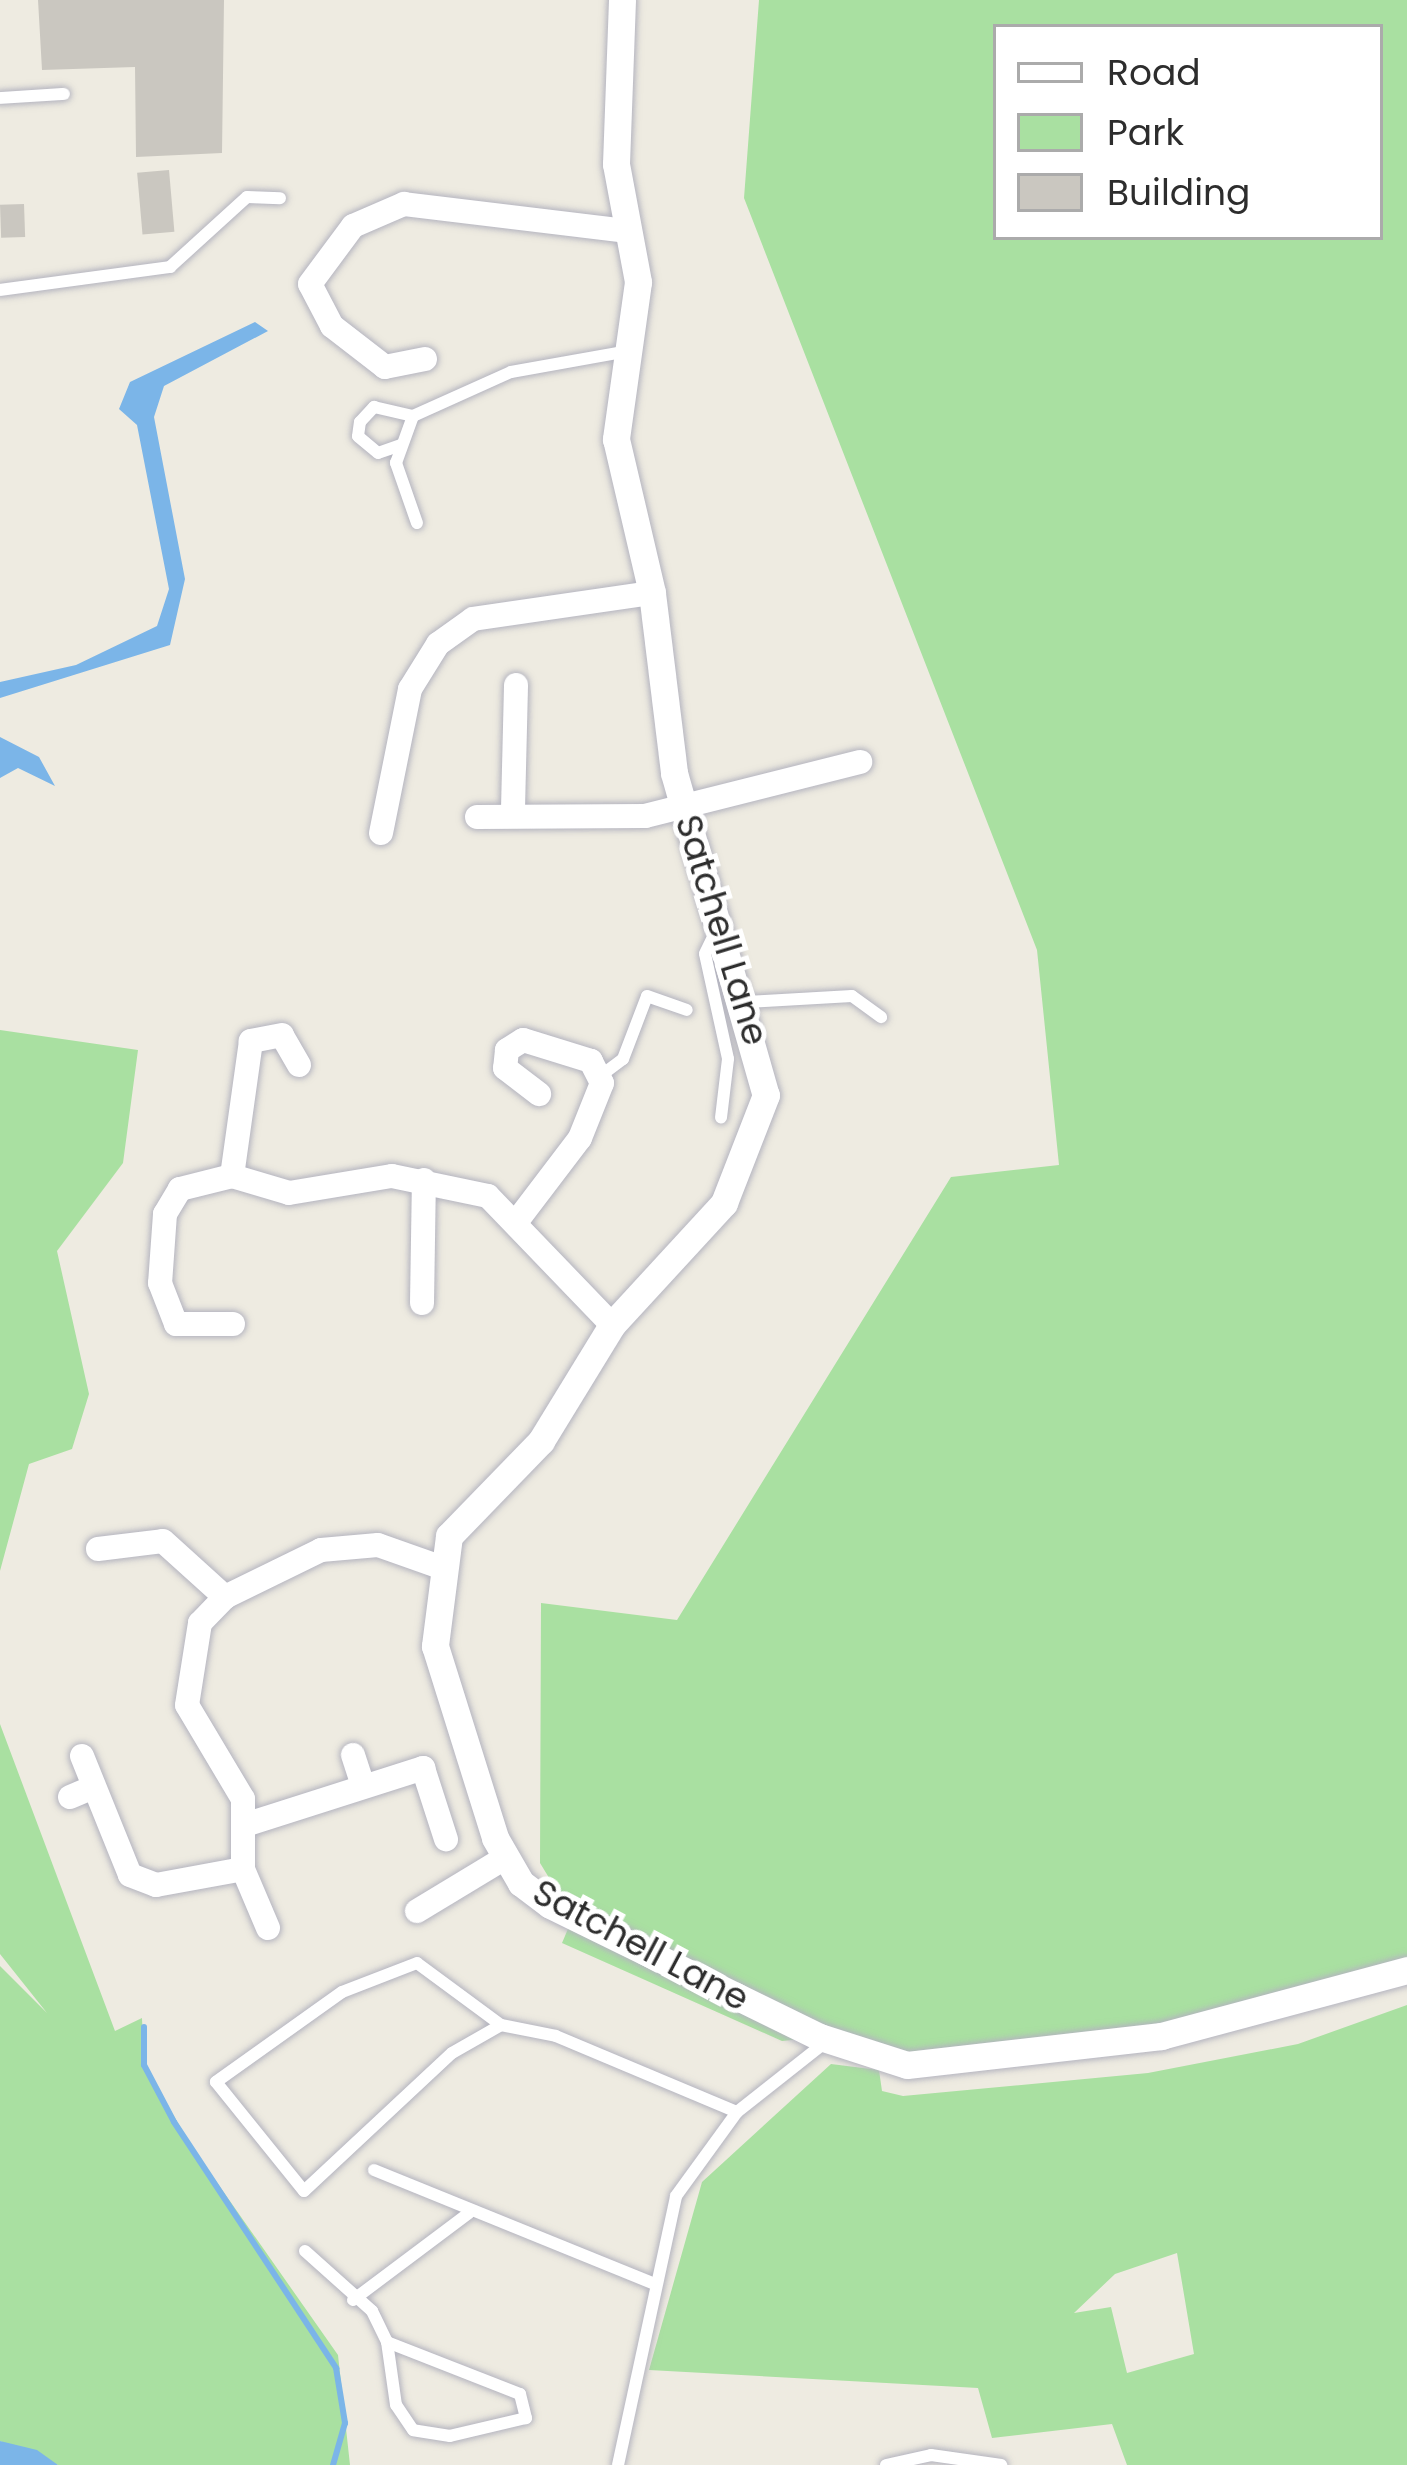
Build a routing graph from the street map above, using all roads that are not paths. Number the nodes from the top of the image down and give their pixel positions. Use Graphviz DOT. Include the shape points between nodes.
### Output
graph roads {
  1 [pos="622,0"];
  2 [pos="64,94"];
  3 [pos="0,98"];
  4 [pos="280,198"];
  5 [pos="626,232"];
  6 [pos="0,290"];
  7 [pos="630,351"];
  8 [pos="425,359"];
  9 [pos="413,416"];
  10 [pos="401,445"];
  11 [pos="417,523"];
  12 [pos="652,593"];
  13 [pos="516,685"];
  14 [pos="860,762"];
  15 [pos="684,808"];
  16 [pos="513,809"];
  17 [pos="477,817"];
  18 [pos="381,833"];
  19 [pos="720,926"];
  20 [pos="746,1002"];
  21 [pos="687,1010"];
  22 [pos="881,1017"];
  23 [pos="306,1052"];
  24 [pos="599,1077"];
  25 [pos="539,1094"];
  26 [pos="721,1118"];
  27 [pos="232,1176"];
  28 [pos="424,1180"];
  29 [pos="520,1217"];
  30 [pos="422,1303"];
  31 [pos="221,1313"];
  32 [pos="612,1325"];
  33 [pos="109,1557"];
  34 [pos="440,1567"];
  35 [pos="225,1598"];
  36 [pos="82,1756"];
  37 [pos="353,1756"];
  38 [pos="363,1786"];
  39 [pos="251,1823"];
  40 [pos="446,1839"];
  41 [pos="505,1858"];
  42 [pos="243,1869"];
  43 [pos="417,1912"];
  44 [pos="268,1928"];
  45 [pos="1407,1970"];
  46 [pos="501,2025"];
  47 [pos="828,2040"];
  48 [pos="736,2112"];
  49 [pos="374,2170"];
  50 [pos="470,2213"];
  51 [pos="305,2251"];
  52 [pos="652,2283"];
  53 [pos="353,2300"];
  54 [pos="387,2342"];
  55 [pos="618,2465"];
  56 [pos="886,2465"];
  57 [pos="1001,2465"];
  1 -- 5 [label="street, Satchell Lane" via="616,164"];
  2 -- 3 [label="lane"];
  4 -- 6 [label="lane" via="248,197 170,267"];
  5 -- 7 [label="street, Satchell Lane" via="638,282"];
  5 -- 8 [label="street" via="404,205 352,226 310,284 332,326 385,367"];
  7 -- 9 [label="lane" via="511,372 464,402"];
  7 -- 12 [label="street, Satchell Lane" via="616,439"];
  9 -- 10 [label="lane"];
  9 -- 10 [label="lane" via="374,407 360,422 358,436 378,453"];
  10 -- 11 [label="lane" via="396,464"];
  12 -- 15 [label="street, Satchell Lane"];
  12 -- 18 [label="street" via="473,619 438,644 410,689"];
  13 -- 16 [label="street"];
  14 -- 15 [label="street"];
  15 -- 16 [label="street"];
  15 -- 19 [label="street, Satchell Lane"];
  16 -- 17 [label="street"];
  19 -- 20 [label="street, Satchell Lane"];
  19 -- 26 [label="lane" via="705,954 728,1059"];
  20 -- 22 [label="lane" via="852,996"];
  20 -- 32 [label="street, Satchell Lane" via="766,1084 758,1126 724,1204"];
  21 -- 24 [label="lane" via="647,996 623,1059"];
  23 -- 27 [label="street" via="281,1035 251,1041"];
  24 -- 25 [label="street" via="591,1061 523,1040 507,1050 506,1068"];
  24 -- 29 [label="street" via="591,1119"];
  27 -- 28 [label="street" via="290,1193 363,1177"];
  27 -- 31 [label="street" via="180,1189 161,1240 166,1315 188,1328"];
  28 -- 29 [label="street" via="488,1196"];
  28 -- 30 [label="street"];
  29 -- 32 [label="street"];
  32 -- 34 [label="street, Satchell Lane" via="541,1441 458,1516"];
  33 -- 35 [label="street" via="163,1540"];
  34 -- 35 [label="street" via="378,1545 321,1550"];
  34 -- 41 [label="street, Satchell Lane" via="437,1656"];
  35 -- 39 [label="street" via="200,1623 187,1705"];
  36 -- 42 [label="street" via="82,1792 137,1880"];
  37 -- 38 [label="street"];
  38 -- 39 [label="street"];
  38 -- 40 [label="street" via="423,1768"];
  39 -- 42 [label="street"];
  41 -- 43 [label="street"];
  41 -- 47 [label="street, Satchell Lane" via="550,1905"];
  42 -- 44 [label="street"];
  45 -- 47 [label="street, Satchell Lane" via="1161,2036 932,2067"];
  46 -- 46 [label="lane" via="452,2053 315,2190 304,2192 217,2082 342,1992 417,1963"];
  46 -- 48 [label="lane" via="556,2036"];
  47 -- 48 [label="lane"];
  48 -- 52 [label="lane" via="676,2196"];
  49 -- 50 [label="lane"];
  50 -- 52 [label="lane"];
  50 -- 53 [label="lane"];
  51 -- 53 [label="lane"];
  52 -- 55 [label="lane"];
  53 -- 54 [label="lane"];
  54 -- 54 [label="lane" via="520,2395 526,2418 450,2436 413,2430 396,2405"];
  56 -- 57 [label="lane" via="931,2455"];
}
